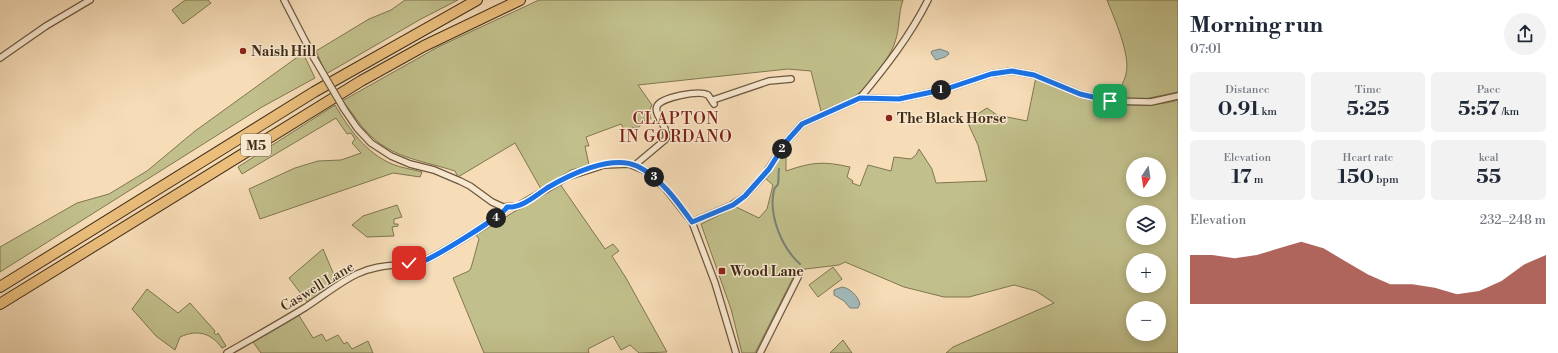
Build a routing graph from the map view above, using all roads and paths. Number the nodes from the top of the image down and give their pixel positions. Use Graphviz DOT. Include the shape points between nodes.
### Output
graph roads {
  1 [pos="90,0"];
  2 [pos="284,0"];
  3 [pos="477,0"];
  4 [pos="520,0"];
  5 [pos="928,0"];
  6 [pos="0,58"];
  7 [pos="791,79"];
  8 [pos="1178,96"];
  9 [pos="860,98"];
  10 [pos="635,165"];
  11 [pos="507,207"];
  12 [pos="692,222"];
  13 [pos="800,273"];
  14 [pos="0,286"];
  15 [pos="0,304"];
  16 [pos="227,353"];
  17 [pos="736,353"];
  18 [pos="760,353"];
  1 -- 6 [label="street"];
  2 -- 11 [label="street, bridge" via="344,109 371,142 391,156 460,180 495,204"];
  3 -- 14 [label="highway, M5" via="314,92"];
  4 -- 15 [label="highway, M5" via="424,46 361,81"];
  5 -- 9 [label="street" via="920,17"];
  7 -- 10 [label="street" via="769,82 713,102 708,95 700,92 671,98 659,104 656,111 666,129 666,139"];
  8 -- 9 [label="street" via="1151,102 1110,101 1080,94 1034,75 1012,71 991,74 946,89 899,99"];
  9 -- 12 [label="street" via="802,124 786,142 769,169 745,196 733,205"];
  10 -- 11 [label="street" via="616,163 581,171 518,206"];
  10 -- 12 [label="street" via="665,188"];
  11 -- 16 [label="street, Caswell Lane" via="506,211 431,258 421,262 376,267 357,274"];
  12 -- 17 [label="street" via="715,283"];
  13 -- 18 [label="street"];
}
